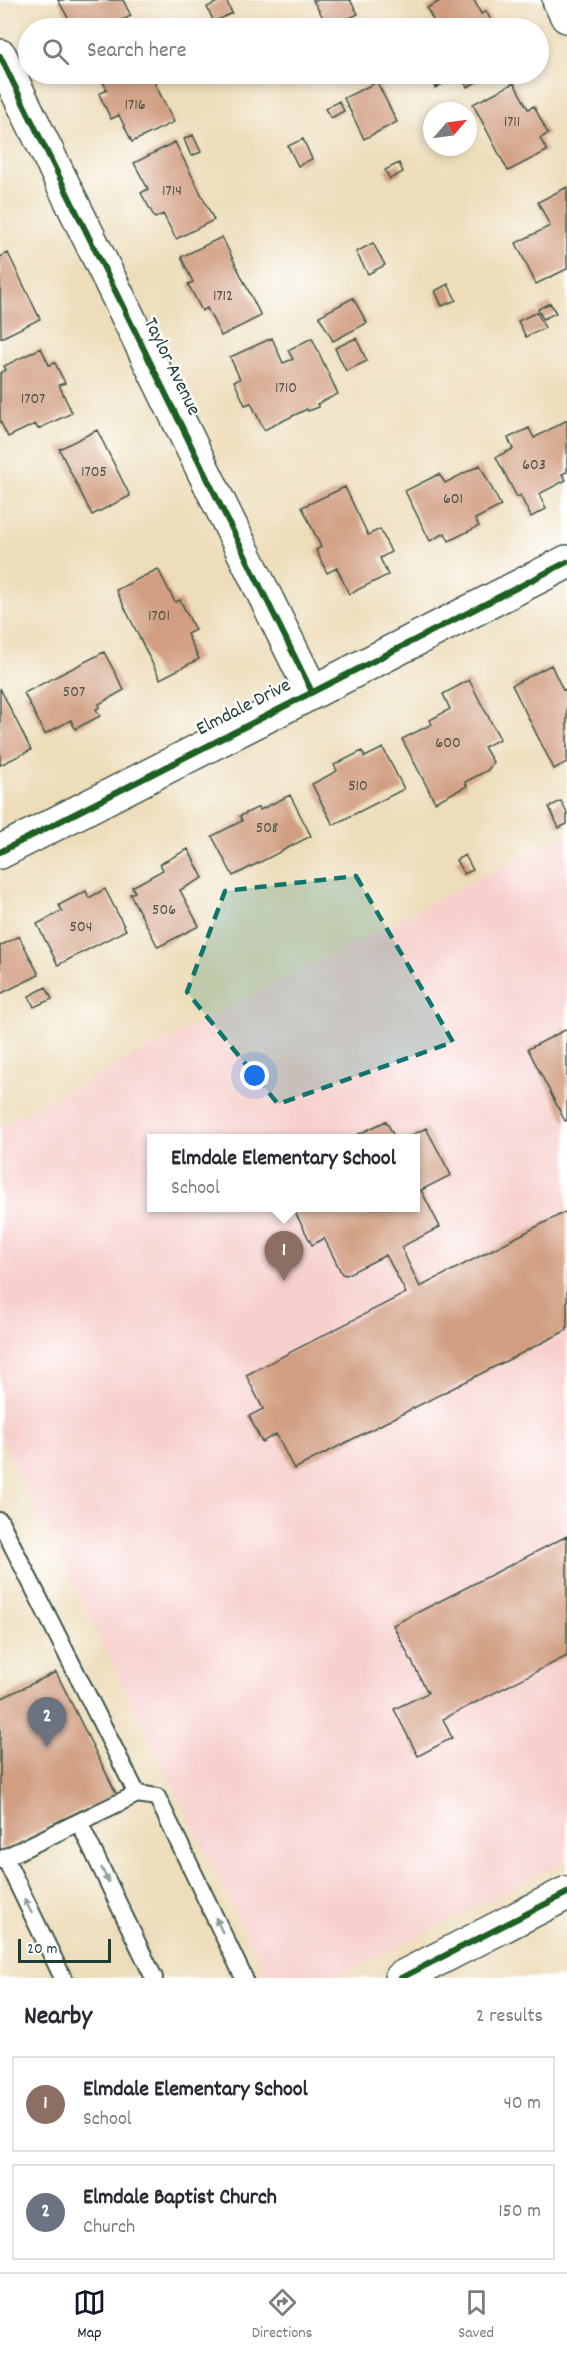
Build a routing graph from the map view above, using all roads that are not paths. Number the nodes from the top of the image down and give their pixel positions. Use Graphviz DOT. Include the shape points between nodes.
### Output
graph roads {
  1 [pos="559,0"];
  2 [pos="567,16"];
  3 [pos="0,56"];
  4 [pos="567,562"];
  5 [pos="312,692"];
  6 [pos="0,852"];
  7 [pos="0,1521"];
  8 [pos="137,1794"];
  9 [pos="79,1822"];
  10 [pos="3,1859"];
  11 [pos="567,1893"];
  12 [pos="63,1978"];
  13 [pos="154,1978"];
  14 [pos="244,1978"];
  15 [pos="400,1978"];
  1 -- 2 [label="street"];
  3 -- 5 [label="street, Taylor Avenue"];
  4 -- 5 [label="street, Elmdale Drive"];
  5 -- 6 [label="street, Elmdale Drive"];
  7 -- 8 [label="lane"];
  8 -- 9 [label="lane"];
  14 -- 8 [label="lane, one-way" via="157,1797"];
  9 -- 10 [label="lane"];
  9 -- 13 [label="lane, one-way"];
  12 -- 10 [label="lane, one-way"];
  11 -- 15 [label="street"];
}
